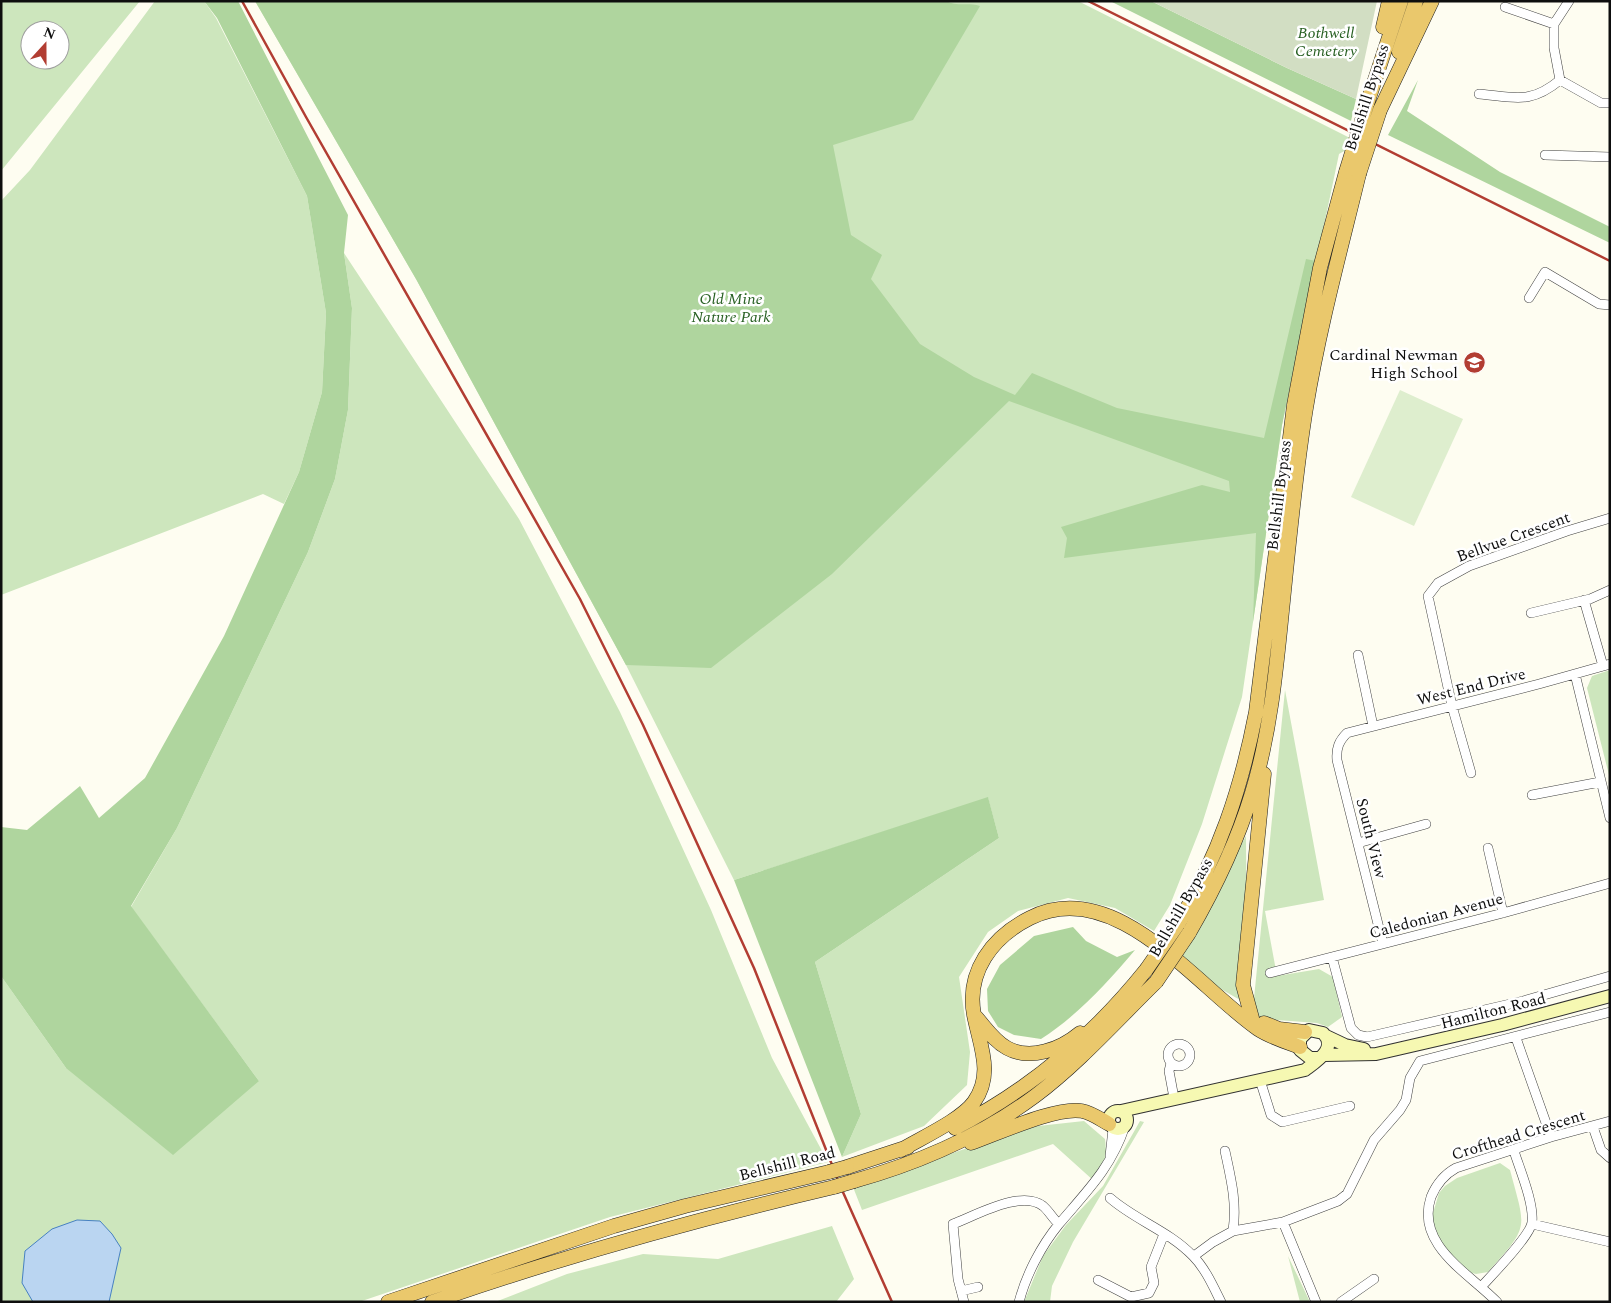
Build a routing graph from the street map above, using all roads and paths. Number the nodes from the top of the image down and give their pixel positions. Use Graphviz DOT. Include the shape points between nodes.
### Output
graph roads {
  1 [pos="1389,1"];
  2 [pos="1401,1"];
  3 [pos="1416,1"];
  4 [pos="1432,1"];
  5 [pos="1569,1"];
  6 [pos="1505,7"];
  7 [pos="1554,24"];
  8 [pos="1560,80"];
  9 [pos="1478,94"];
  10 [pos="1367,102"];
  11 [pos="1610,103"];
  12 [pos="1380,110"];
  13 [pos="1545,155"];
  14 [pos="1610,158"];
  15 [pos="1352,173"];
  16 [pos="1529,298"];
  17 [pos="1610,305"];
  18 [pos="1610,518"];
  19 [pos="1610,590"];
  20 [pos="1584,600"];
  21 [pos="1531,613"];
  22 [pos="1358,656"];
  23 [pos="1606,665"];
  24 [pos="1575,674"];
  25 [pos="1452,706"];
  26 [pos="1270,716"];
  27 [pos="1373,726"];
  28 [pos="1341,739"];
  29 [pos="1471,774"];
  30 [pos="1600,782"];
  31 [pos="1532,795"];
  32 [pos="1610,818"];
  33 [pos="1426,824"];
  34 [pos="1358,843"];
  35 [pos="1488,848"];
  36 [pos="1610,883"];
  37 [pos="1503,913"];
  38 [pos="1184,928"];
  39 [pos="1383,944"];
  40 [pos="1332,957"];
  41 [pos="1146,970"];
  42 [pos="1270,973"];
  43 [pos="1610,976"];
  44 [pos="1156,982"];
  45 [pos="1610,996"];
  46 [pos="1124,998"];
  47 [pos="1236,1010"];
  48 [pos="1610,1012"];
  49 [pos="974,1014"];
  50 [pos="1252,1018"];
  51 [pos="1305,1032"];
  52 [pos="1326,1036"];
  53 [pos="1516,1038"];
  54 [pos="1301,1050"];
  55 [pos="1382,1052"];
  56 [pos="1322,1056"];
  57 [pos="1171,1063"];
  58 [pos="1291,1073"];
  59 [pos="1260,1080"];
  60 [pos="1174,1098"];
  61 [pos="1141,1106"];
  62 [pos="1350,1106"];
  63 [pos="1120,1111"];
  64 [pos="1610,1122"];
  65 [pos="1118,1126"];
  66 [pos="1593,1127"];
  67 [pos="1551,1137"];
  68 [pos="901,1150"];
  69 [pos="1225,1151"];
  70 [pos="1514,1151"];
  71 [pos="1610,1158"];
  72 [pos="897,1169"];
  73 [pos="1110,1198"];
  74 [pos="1283,1222"];
  75 [pos="1060,1224"];
  76 [pos="1532,1224"];
  77 [pos="1233,1231"];
  78 [pos="1164,1234"];
  79 [pos="1610,1242"];
  80 [pos="1194,1256"];
  81 [pos="1374,1279"];
  82 [pos="1098,1280"];
  83 [pos="1482,1286"];
  84 [pos="978,1288"];
  85 [pos="961,1291"];
  86 [pos="388,1302"];
  87 [pos="432,1302"];
  88 [pos="964,1302"];
  89 [pos="1019,1302"];
  90 [pos="1221,1302"];
  91 [pos="1316,1302"];
  92 [pos="1341,1302"];
  93 [pos="1497,1302"];
  1 -- 10 [label="highway"];
  2 -- 10 [label="highway, Bellshill Bypass"];
  3 -- 12 [label="highway, Bellshill Bypass"];
  4 -- 12 [label="highway"];
  5 -- 7 [label="street"];
  6 -- 7 [label="street"];
  7 -- 8 [label="street" via="1554,48"];
  8 -- 9 [label="street" via="1536,96 1526,98"];
  8 -- 11 [label="street"];
  10 -- 15 [label="highway, Bellshill Bypass, bridge"];
  12 -- 15 [label="highway, Bellshill Bypass, bridge"];
  13 -- 14 [label="street"];
  15 -- 26 [label="highway, Bellshill Bypass" via="1306,407"];
  15 -- 38 [label="highway, Bellshill Bypass" via="1320,268 1294,405 1250,744 1228,822"];
  16 -- 17 [label="street" via="1545,272 1599,304"];
  18 -- 25 [label="street, Bellvue Crescent" via="1469,566 1438,583 1428,596"];
  19 -- 20 [label="street"];
  20 -- 21 [label="street"];
  20 -- 23 [label="street"];
  22 -- 27 [label="street"];
  23 -- 24 [label="street, West End Drive"];
  24 -- 25 [label="street, West End Drive"];
  24 -- 30 [label="street"];
  25 -- 27 [label="street, West End Drive"];
  25 -- 29 [label="street, Bellvue Crescent"];
  26 -- 38 [label="highway, Bellshill Bypass" via="1253,793 1240,830 1221,874"];
  26 -- 50 [label="highway" via="1243,985"];
  27 -- 28 [label="street, West End Drive" via="1347,733"];
  28 -- 34 [label="street, South View" via="1336,751 1337,760"];
  30 -- 31 [label="street"];
  30 -- 32 [label="street"];
  33 -- 34 [label="street"];
  34 -- 39 [label="street, South View"];
  35 -- 37 [label="street"];
  36 -- 37 [label="street, Caledonian Avenue"];
  37 -- 39 [label="street, Caledonian Avenue"];
  38 -- 41 [label="highway, Bellshill Bypass, bridge"];
  38 -- 44 [label="highway, Bellshill Bypass, bridge"];
  39 -- 40 [label="street, Caledonian Avenue"];
  40 -- 42 [label="street, Caledonian Avenue"];
  40 -- 43 [label="street" via="1351,1028 1358,1035 1367,1037 1523,1001"];
  41 -- 46 [label="highway, Bellshill Road"];
  44 -- 72 [label="highway, Bellshill Road" via="1035,1096 962,1140"];
  45 -- 55 [label="main road, Hamilton Road"];
  46 -- 49 [label="highway" via="1069,1042 1034,1054 1006,1048"];
  46 -- 68 [label="highway, Bellshill Road" via="1072,1050 1026,1086 983,1114 942,1135"];
  47 -- 49 [label="highway" via="1130,925 1100,912 1062,909 1036,915 1016,925 987,952 972,988"];
  47 -- 50 [label="highway"];
  47 -- 54 [label="highway" via="1260,1030"];
  48 -- 53 [label="street"];
  49 -- 68 [label="highway" via="986,1068 974,1102 964,1114"];
  50 -- 51 [label="highway" via="1279,1029"];
  51 -- 52 [label="main road" via="1319,1030"];
  51 -- 54 [label="main road" via="1300,1039"];
  52 -- 55 [label="main road, Hamilton Road" via="1345,1045"];
  52 -- 56 [label="main road" via="1329,1046"];
  53 -- 67 [label="street"];
  53 -- 74 [label="street" via="1420,1061 1410,1078 1406,1100 1374,1140 1347,1194"];
  54 -- 56 [label="main road" via="1310,1058"];
  54 -- 58 [label="main road" via="1297,1066"];
  55 -- 56 [label="main road, Hamilton Road"];
  56 -- 58 [label="main road" via="1305,1070"];
  57 -- 60 [label="street" via="1169,1071"];
  58 -- 59 [label="main road"];
  59 -- 60 [label="main road"];
  59 -- 62 [label="street" via="1271,1114 1282,1122"];
  60 -- 61 [label="main road"];
  61 -- 63 [label="main road"];
  61 -- 65 [label="main road"];
  63 -- 65 [label="main road" via="1127,1118"];
  63 -- 65 [label="main road" via="1108,1118"];
  64 -- 66 [label="street, Crofthead Crescent"];
  65 -- 72 [label="highway" via="1080,1110 1039,1118"];
  65 -- 75 [label="street" via="1105,1170"];
  66 -- 67 [label="street, Crofthead Crescent"];
  66 -- 71 [label="street" via="1601,1150"];
  67 -- 70 [label="street, Crofthead Crescent"];
  68 -- 86 [label="highway, Bellshill Road, bridge" via="829,1172 614,1226"];
  69 -- 77 [label="street" via="1234,1188"];
  70 -- 76 [label="street"];
  70 -- 83 [label="street, Crofthead Crescent" via="1450,1171 1434,1191 1428,1206 1429,1225 1435,1242"];
  72 -- 87 [label="highway, Bellshill Road, bridge" via="627,1239 510,1274"];
  73 -- 78 [label="street"];
  74 -- 77 [label="street"];
  74 -- 91 [label="street"];
  75 -- 85 [label="street" via="1043,1206 1022,1200 953,1224"];
  75 -- 89 [label="street" via="1039,1255"];
  76 -- 79 [label="street"];
  76 -- 83 [label="street"];
  77 -- 80 [label="street"];
  78 -- 80 [label="street"];
  78 -- 82 [label="street" via="1151,1267 1154,1283 1149,1293 1131,1297"];
  80 -- 90 [label="street"];
  81 -- 92 [label="street"];
  83 -- 93 [label="street, Crofthead Crescent"];
  84 -- 85 [label="street"];
  85 -- 88 [label="street"];
}
